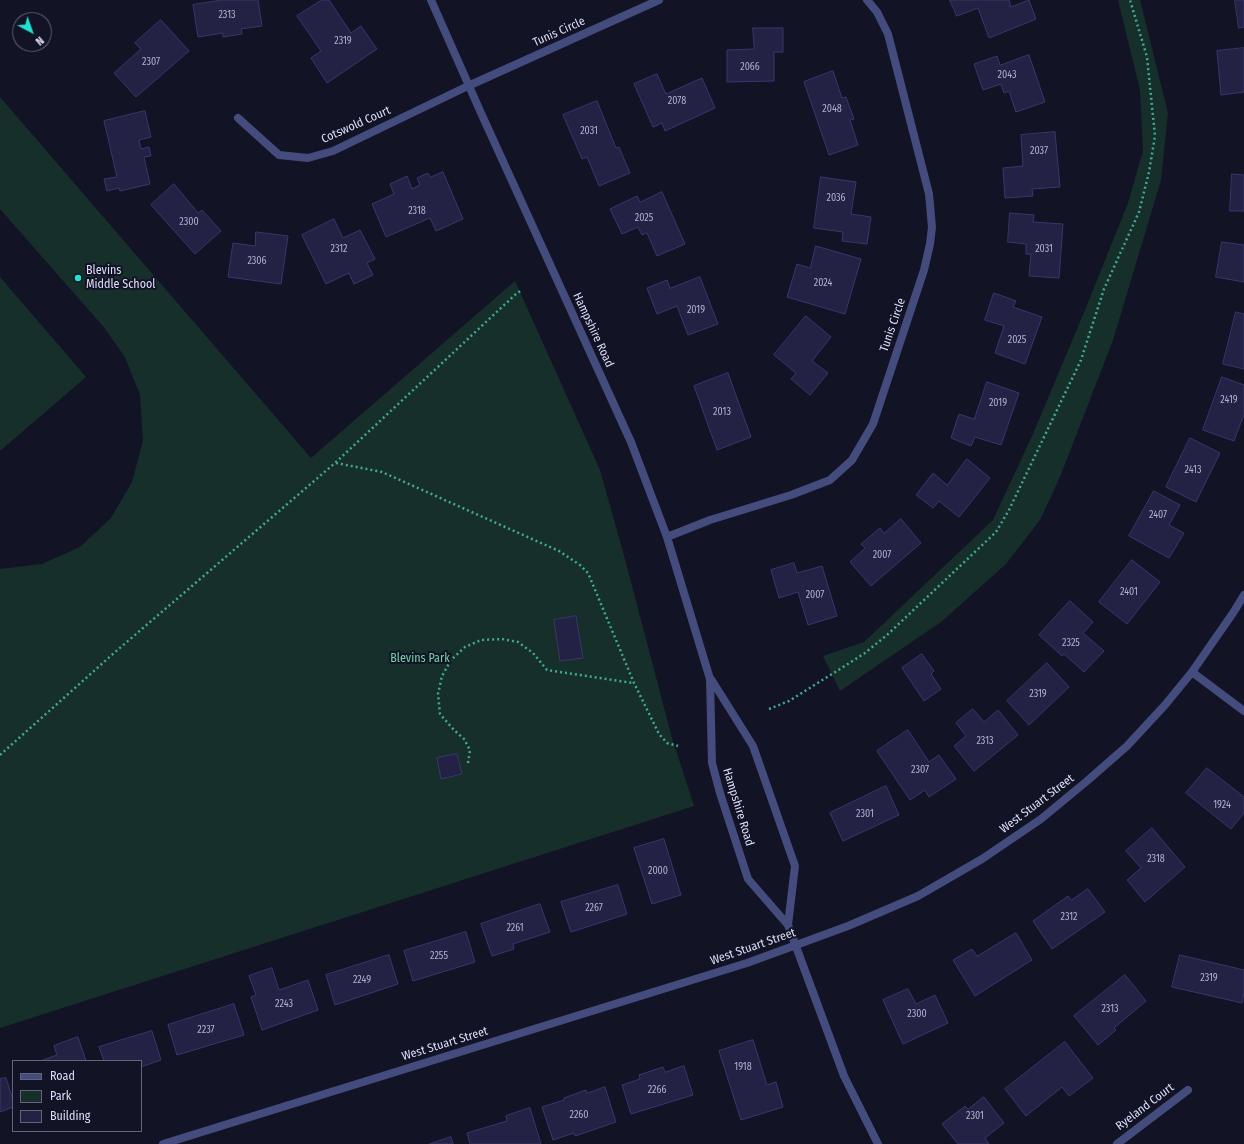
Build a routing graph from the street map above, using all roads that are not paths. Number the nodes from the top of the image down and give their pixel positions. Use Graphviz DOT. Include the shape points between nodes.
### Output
graph roads {
  1 [pos="430,0"];
  2 [pos="659,0"];
  3 [pos="867,0"];
  4 [pos="468,86"];
  5 [pos="238,118"];
  6 [pos="667,537"];
  7 [pos="1244,595"];
  8 [pos="1192,672"];
  9 [pos="710,679"];
  10 [pos="1244,711"];
  11 [pos="788,925"];
  12 [pos="795,946"];
  13 [pos="1188,1090"];
  14 [pos="163,1144"];
  15 [pos="878,1144"];
  16 [pos="1117,1144"];
  1 -- 4 [label="street, Hampshire Road"];
  2 -- 4 [label="street, Tunis Circle"];
  3 -- 6 [label="street, Tunis Circle" via="877,12 888,34 929,194 932,227 924,270 872,424 852,460 830,480"];
  4 -- 5 [label="street, Cotswold Court" via="333,151 308,158 279,155"];
  4 -- 6 [label="street, Hampshire Road" via="631,442"];
  6 -- 9 [label="street, Hampshire Road"];
  7 -- 8 [label="street, West Stuart Street"];
  8 -- 10 [label="street"];
  8 -- 12 [label="street, West Stuart Street" via="1127,746 1034,823 982,859 918,896"];
  9 -- 11 [label="street, Hampshire Road" via="753,746 795,866"];
  9 -- 11 [label="street, Hampshire Road" via="712,763 720,793 748,879"];
  11 -- 12 [label="street, Hampshire Road"];
  12 -- 14 [label="street, West Stuart Street"];
  12 -- 15 [label="street, Hampshire Road" via="844,1076"];
  13 -- 16 [label="street, Ryeland Court"];
}
